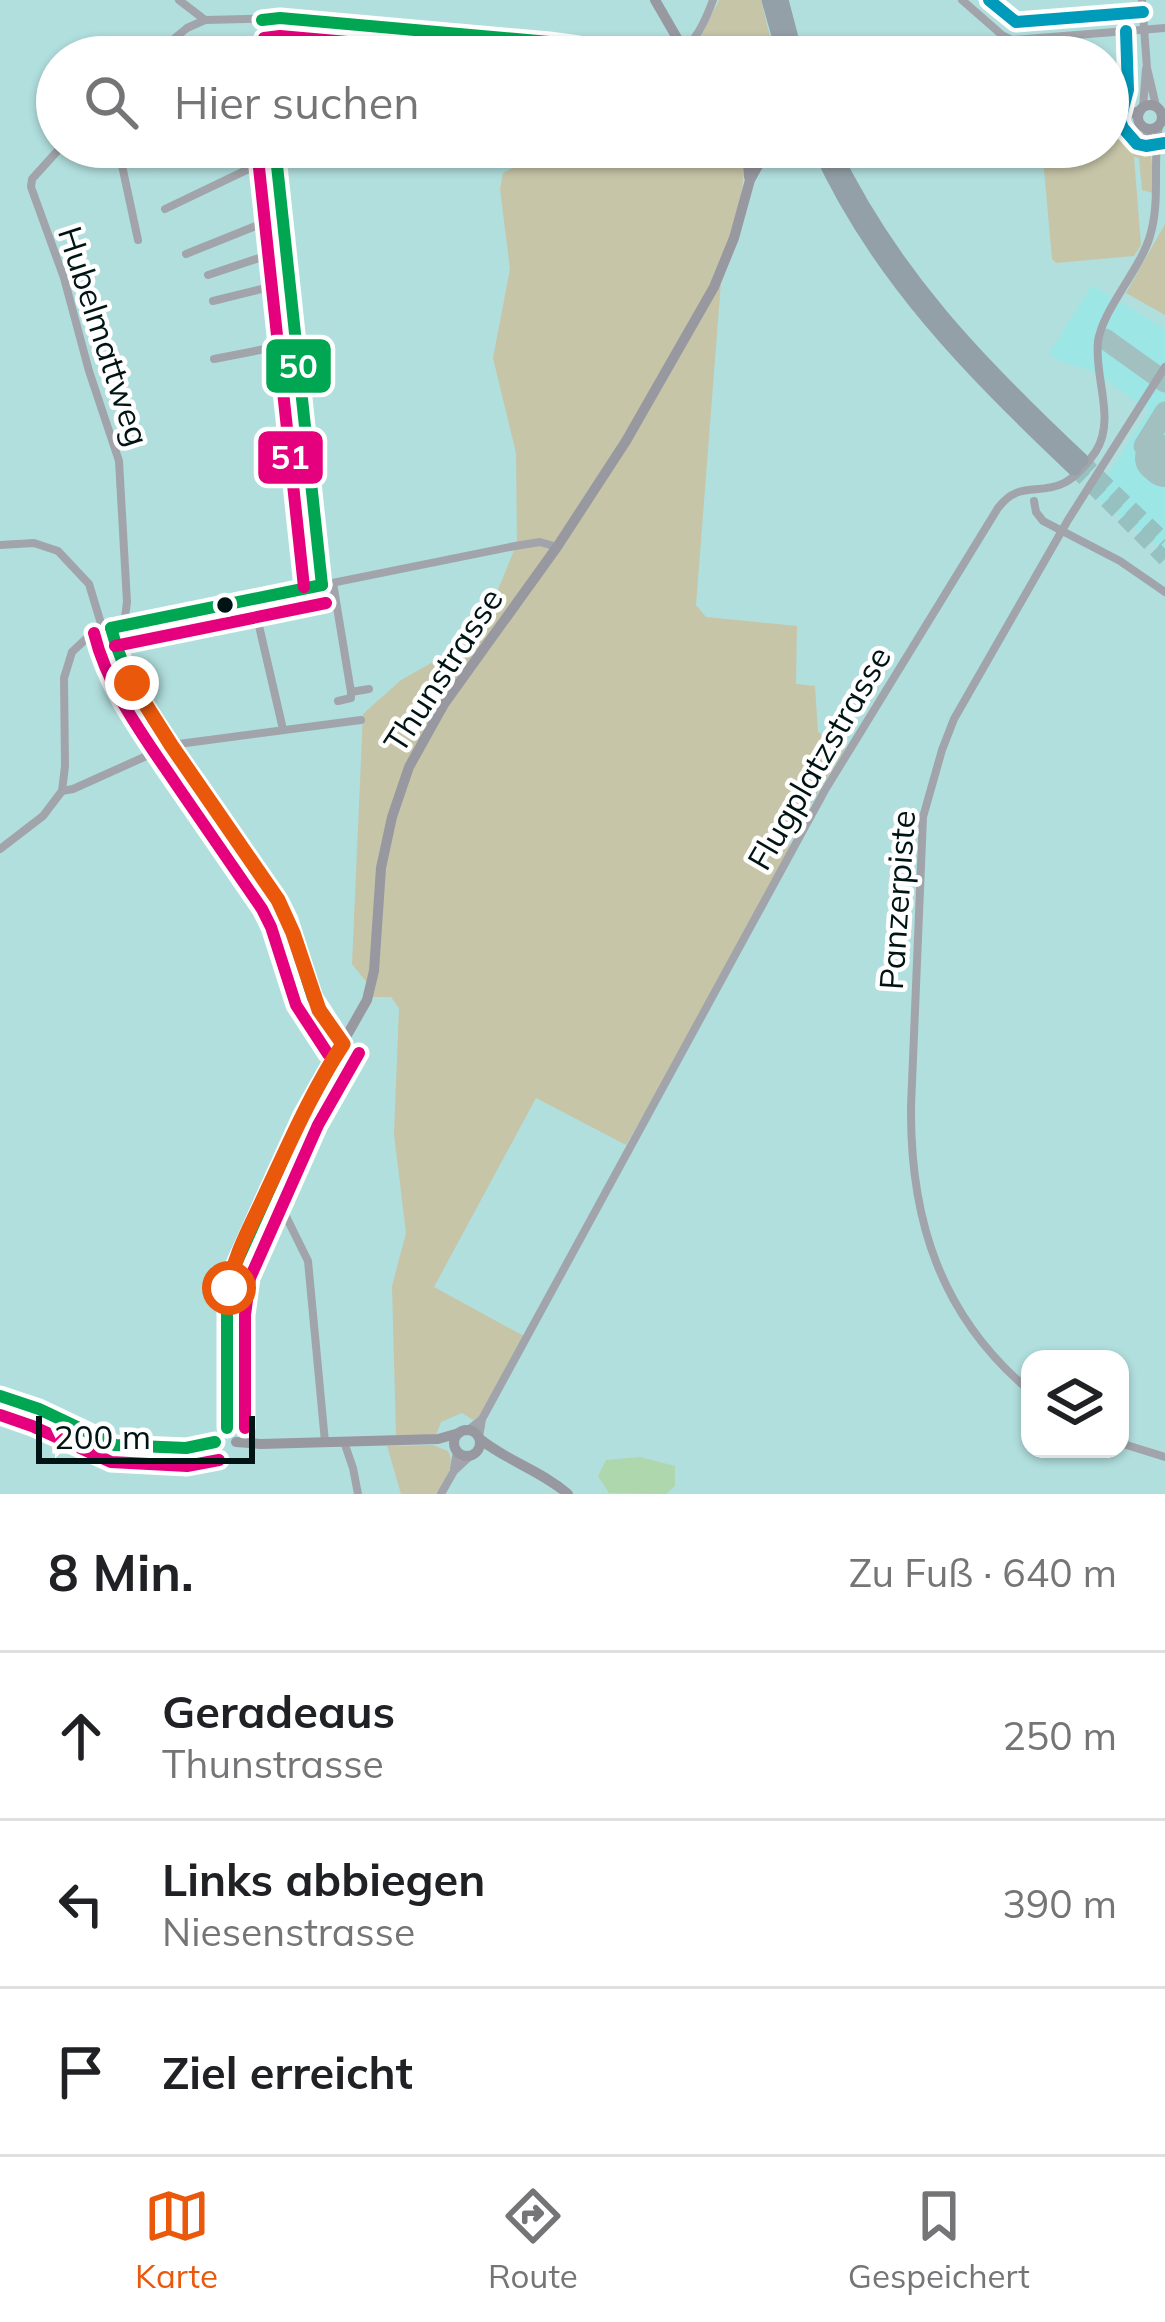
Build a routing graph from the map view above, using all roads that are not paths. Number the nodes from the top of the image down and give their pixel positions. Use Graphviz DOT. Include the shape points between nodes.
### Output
graph roads {
  1 [pos="179,0"];
  2 [pos="655,0"];
  3 [pos="713,0"];
  4 [pos="769,0"];
  5 [pos="781,0"];
  6 [pos="962,0"];
  7 [pos="1142,0"];
  8 [pos="205,20"];
  9 [pos="262,20"];
  10 [pos="1165,28"];
  11 [pos="1144,30"];
  12 [pos="176,36"];
  13 [pos="263,36"];
  14 [pos="482,36"];
  15 [pos="675,36"];
  16 [pos="696,36"];
  17 [pos="779,36"];
  18 [pos="790,36"];
  19 [pos="1004,36"];
  20 [pos="1065,36"];
  21 [pos="1153,116"];
  22 [pos="44,168"];
  23 [pos="123,168"];
  24 [pos="245,168"];
  25 [pos="278,168"];
  26 [pos="751,168"];
  27 [pos="830,168"];
  28 [pos="842,168"];
  29 [pos="165,209"];
  30 [pos="283,214"];
  31 [pos="138,239"];
  32 [pos="286,249"];
  33 [pos="186,254"];
  34 [pos="208,275"];
  35 [pos="290,283"];
  36 [pos="213,301"];
  37 [pos="296,343"];
  38 [pos="214,359"];
  39 [pos="1165,367"];
  40 [pos="1106,458"];
  41 [pos="1084,460"];
  42 [pos="1034,501"];
  43 [pos="1062,530"];
  44 [pos="0,545"];
  45 [pos="557,547"];
  46 [pos="333,583"];
  47 [pos="322,585"];
  48 [pos="1165,592"];
  49 [pos="253,600"];
  50 [pos="124,626"];
  51 [pos="107,629"];
  52 [pos="369,689"];
  53 [pos="351,692"];
  54 [pos="338,700"];
  55 [pos="361,720"];
  56 [pos="283,725"];
  57 [pos="171,745"];
  58 [pos="62,791"];
  59 [pos="0,849"];
  60 [pos="343,1044"];
  61 [pos="270,1184"];
  62 [pos="1021,1382"];
  63 [pos="0,1396"];
  64 [pos="227,1428"];
  65 [pos="343,1441"];
  66 [pos="215,1442"];
  67 [pos="236,1442"];
  68 [pos="325,1442"];
  69 [pos="468,1443"];
  70 [pos="1129,1446"];
  71 [pos="1165,1457"];
  72 [pos="358,1494"];
  73 [pos="441,1494"];
  74 [pos="568,1494"];
  1 -- 8 [label="street"];
  2 -- 15 [label="street"];
  3 -- 16 [label="street"];
  4 -- 17 [label="highway"];
  5 -- 18 [label="highway"];
  6 -- 19 [label="street"];
  7 -- 11 [label="street"];
  8 -- 9 [label="street"];
  8 -- 12 [label="street"];
  9 -- 13 [label="street"];
  9 -- 14 [label="street"];
  10 -- 11 [label="street"];
  11 -- 20 [label="street"];
  11 -- 21 [label="street"];
  21 -- 41 [label="street" via="1157,202 1149,241 1098,340 1104,424"];
  22 -- 50 [label="street, Hubelmattweg" via="31,183 119,461"];
  23 -- 31 [label="street"];
  24 -- 29 [label="street"];
  25 -- 30 [label="street"];
  26 -- 45 [label="street, Thunstrasse" via="734,238 708,298"];
  27 -- 41 [label="highway" via="916,305 975,372"];
  28 -- 41 [label="highway" via="934,310"];
  30 -- 32 [label="street"];
  30 -- 33 [label="street"];
  32 -- 34 [label="street"];
  32 -- 35 [label="street"];
  35 -- 36 [label="street"];
  35 -- 37 [label="street"];
  37 -- 38 [label="street"];
  37 -- 47 [label="street"];
  39 -- 40 [label="street, Panzerpiste"];
  40 -- 41 [label="street"];
  40 -- 43 [label="street, Panzerpiste"];
  41 -- 69 [label="street, Flugplatzstrasse" via="1066,482 1017,491 998,508 825,790"];
  42 -- 43 [label="street" via="1040,517"];
  43 -- 48 [label="street"];
  43 -- 62 [label="street, Panzerpiste" via="947,734 923,817 919,868 911,1153 920,1216 959,1310"];
  44 -- 51 [label="street" via="58,551 89,584"];
  45 -- 46 [label="street" via="534,543"];
  45 -- 60 [label="street, Thunstrasse" via="444,704 409,767 381,868 371,984"];
  46 -- 47 [label="street"];
  46 -- 53 [label="street"];
  47 -- 49 [label="street"];
  49 -- 50 [label="street"];
  49 -- 56 [label="street"];
  50 -- 51 [label="street"];
  51 -- 57 [label="street"];
  51 -- 58 [label="street" via="78,644 65,668"];
  52 -- 53 [label="street"];
  53 -- 54 [label="street"];
  55 -- 57 [label="street"];
  57 -- 58 [label="street"];
  57 -- 60 [label="street" via="278,900 319,1010"];
  58 -- 59 [label="street"];
  60 -- 61 [label="street, Thunstrasse"];
  61 -- 64 [label="street, Thunstrasse" via="230,1279"];
  61 -- 68 [label="street" via="308,1261"];
  63 -- 66 [label="street" via="116,1445"];
  64 -- 66 [label="street"];
  64 -- 67 [label="street"];
  65 -- 68 [label="street"];
  65 -- 69 [label="street"];
  65 -- 72 [label="street"];
  66 -- 67 [label="street" via="226,1450"];
  67 -- 68 [label="street"];
  69 -- 73 [label="street"];
  69 -- 74 [label="street" via="536,1470"];
  70 -- 71 [label="street"];
}
